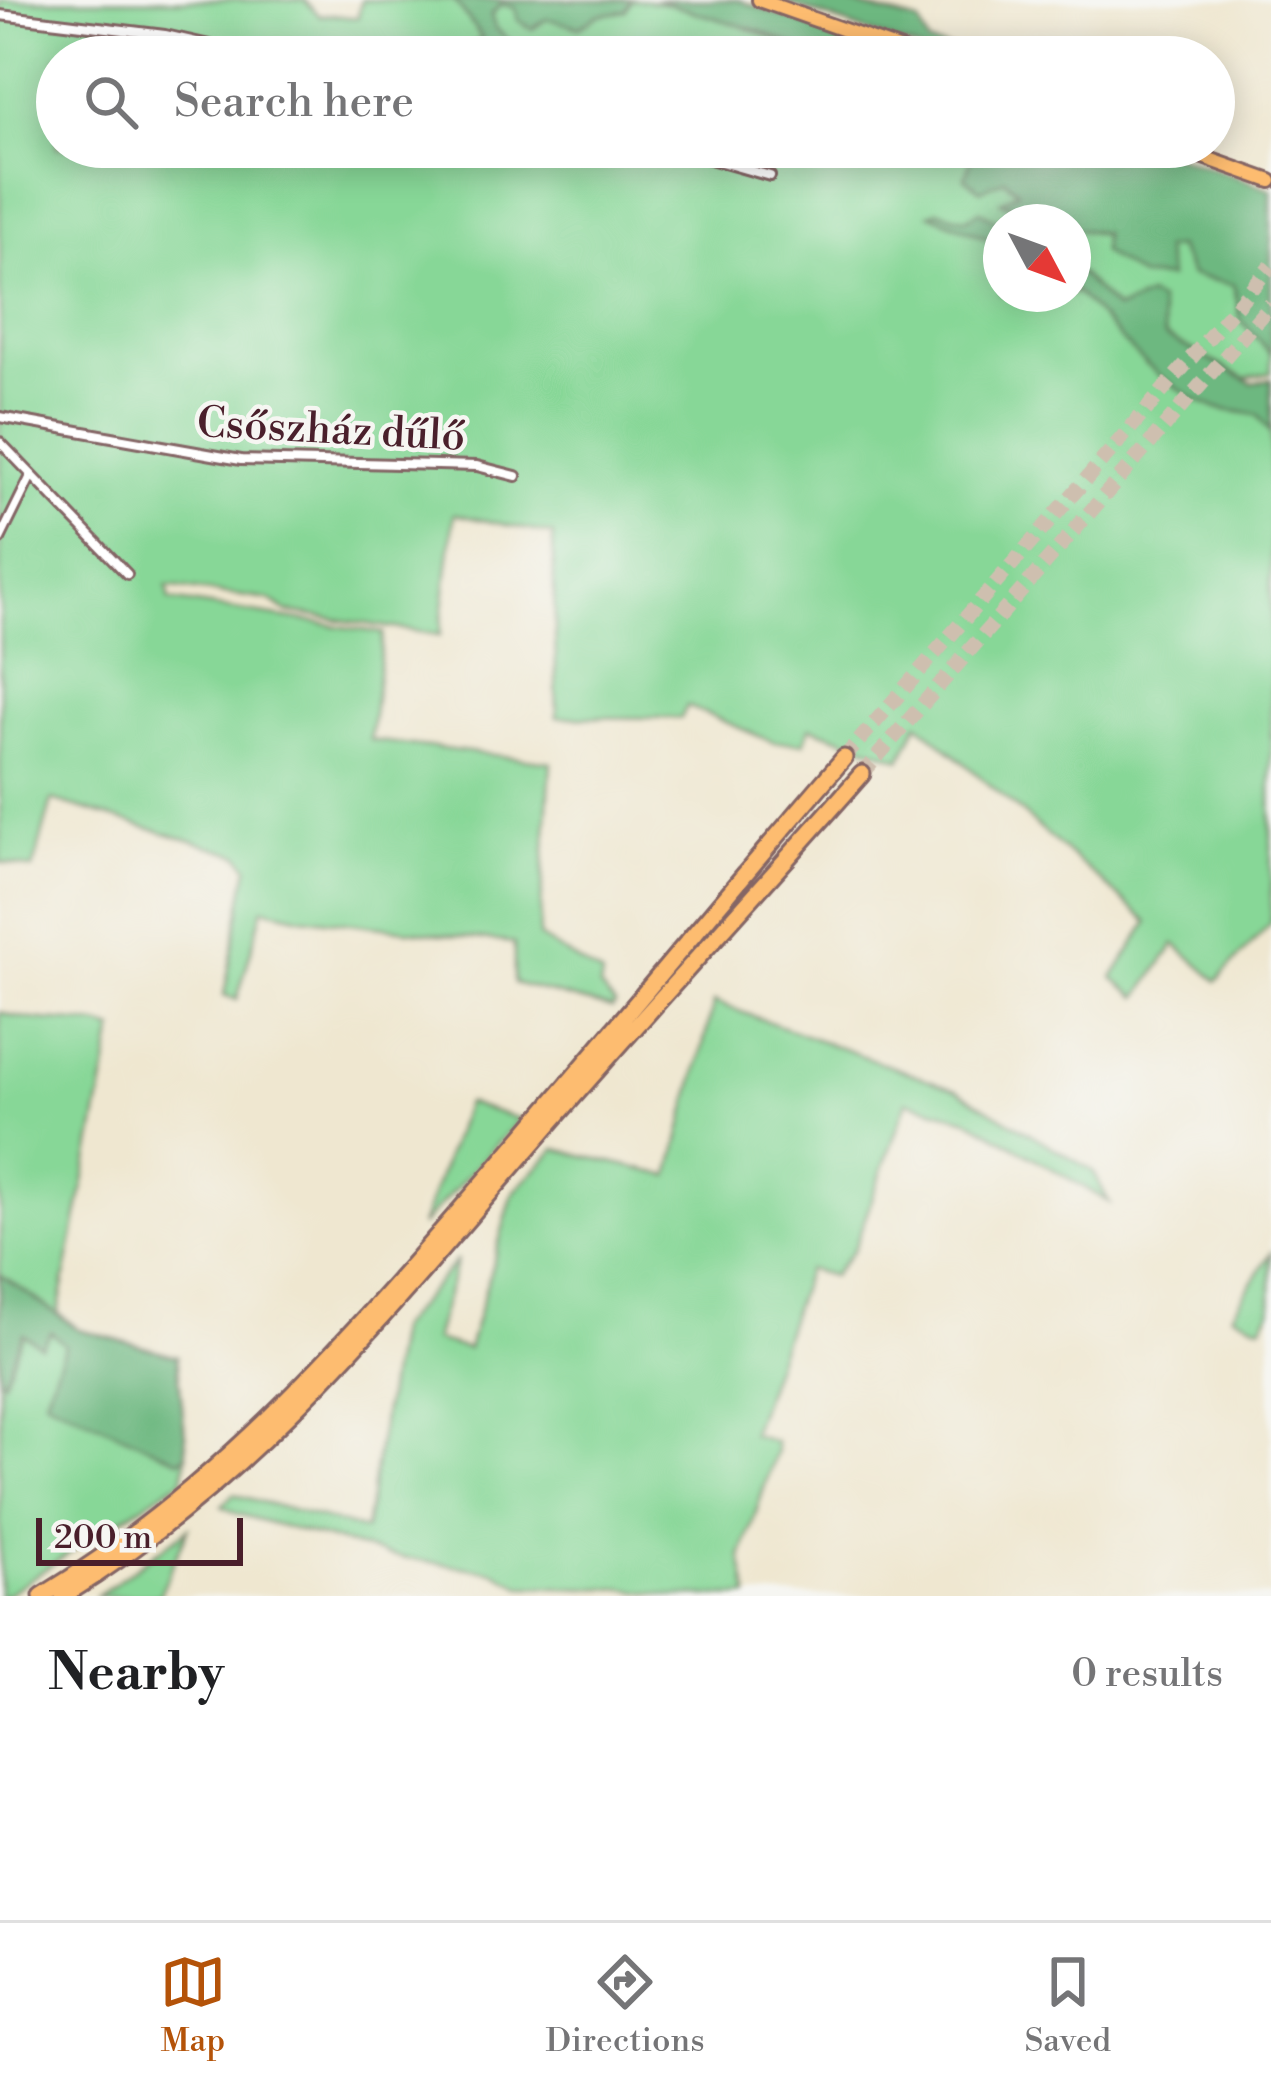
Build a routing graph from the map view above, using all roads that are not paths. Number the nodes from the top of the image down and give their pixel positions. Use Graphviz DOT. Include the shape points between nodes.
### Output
graph roads {
  1 [pos="759,0"];
  2 [pos="0,15"];
  3 [pos="169,36"];
  4 [pos="861,36"];
  5 [pos="742,168"];
  6 [pos="1234,168"];
  7 [pos="770,176"];
  8 [pos="1271,181"];
  9 [pos="0,417"];
  10 [pos="0,442"];
  11 [pos="32,476"];
  12 [pos="516,476"];
  13 [pos="0,538"];
  14 [pos="127,574"];
  15 [pos="844,758"];
  16 [pos="862,774"];
  17 [pos="41,1596"];
  18 [pos="63,1596"];
  1 -- 4 [label="main road"];
  2 -- 3 [label="street"];
  5 -- 7 [label="street"];
  6 -- 8 [label="main road"];
  9 -- 12 [label="street, Csőszház dűlő" via="241,460 477,466"];
  10 -- 11 [label="street"];
  11 -- 13 [label="street"];
  11 -- 14 [label="street"];
  15 -- 17 [label="highway" via="317,1372 205,1479"];
  16 -- 18 [label="highway" via="271,1436 164,1527"];
}
